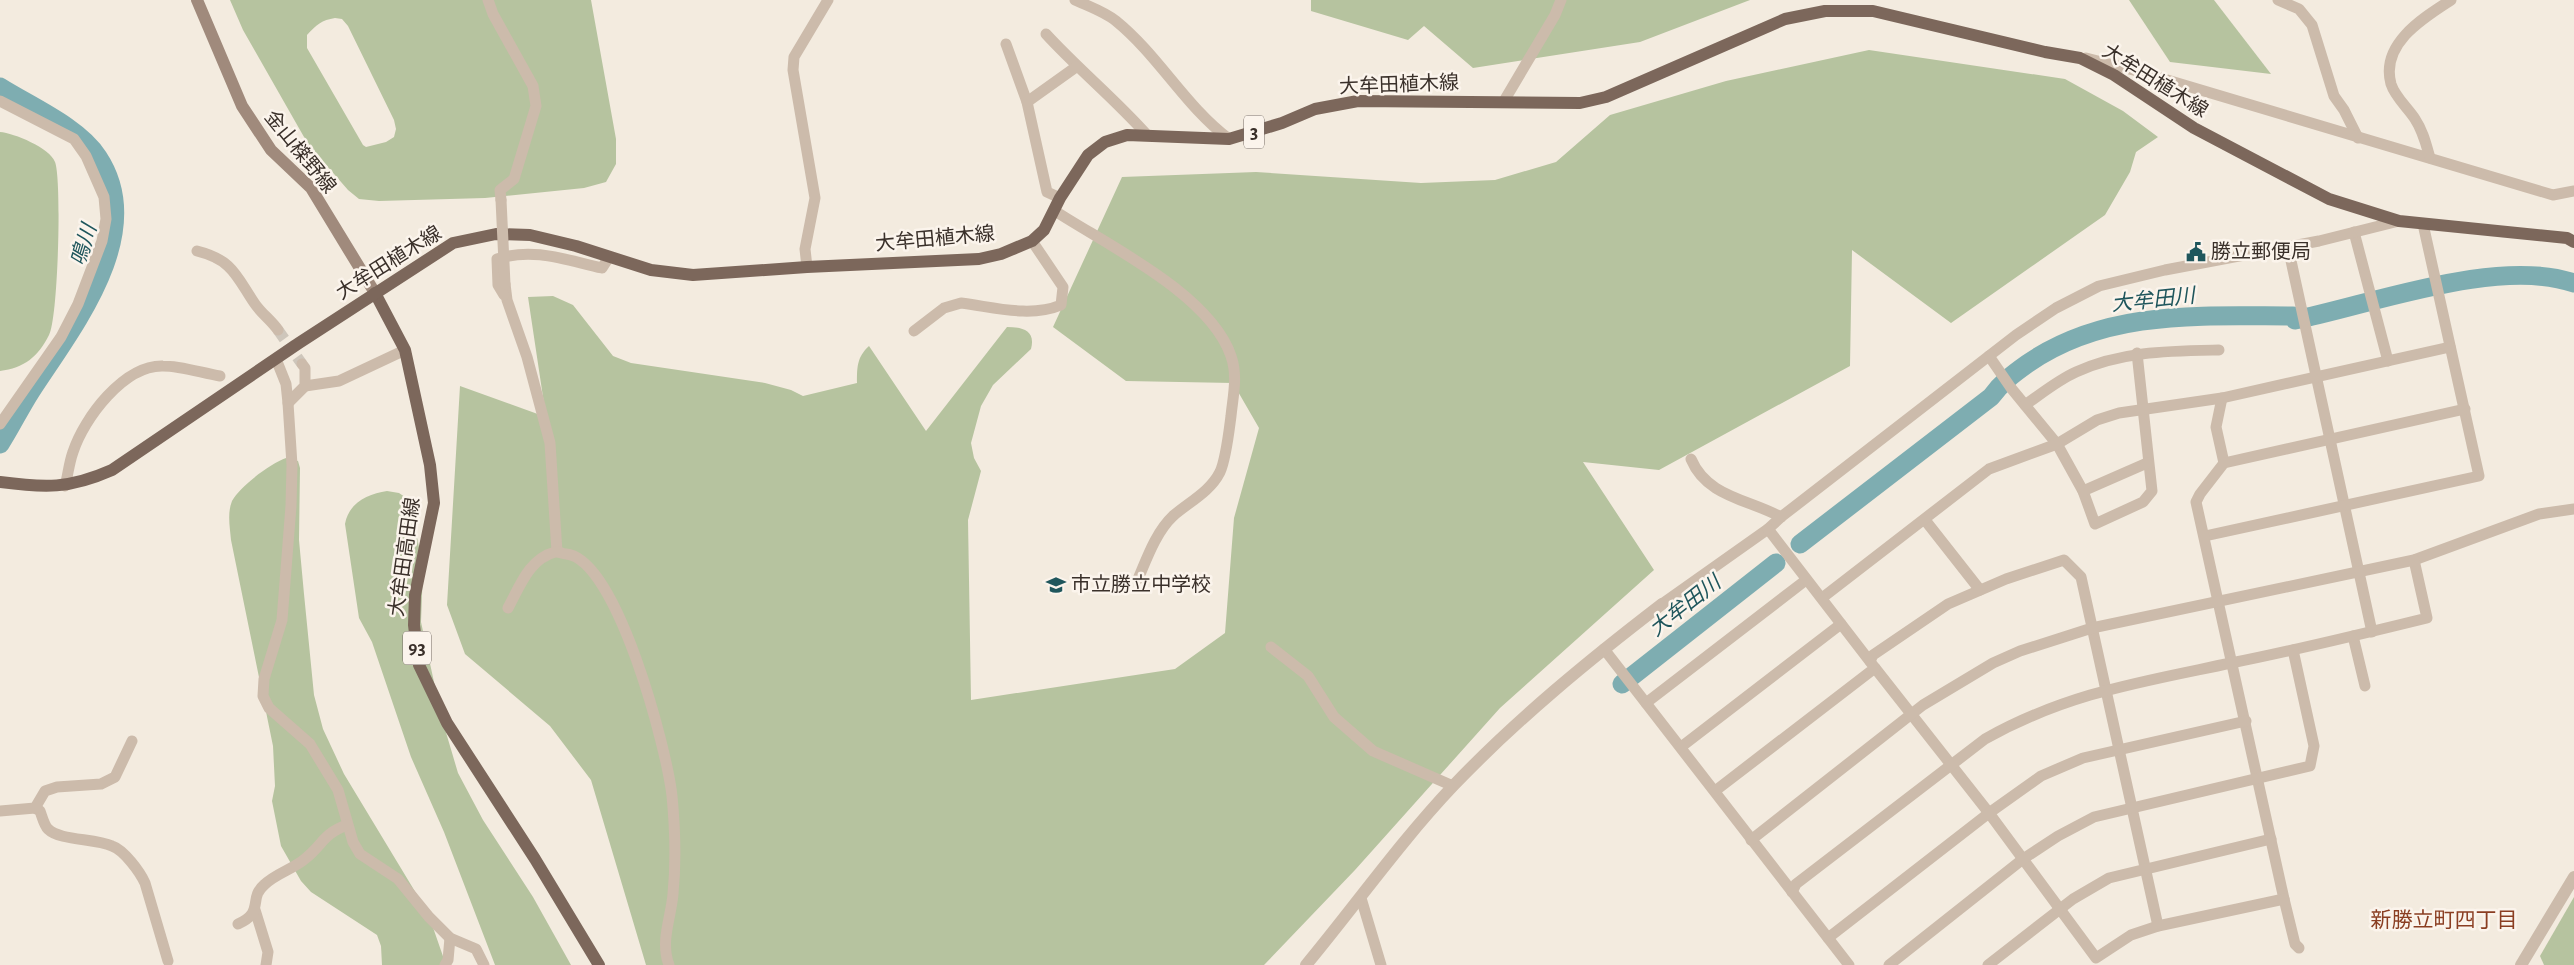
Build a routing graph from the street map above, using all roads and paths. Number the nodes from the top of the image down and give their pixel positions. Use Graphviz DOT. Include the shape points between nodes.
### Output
graph roads {
  1 [pos="196,0"];
  2 [pos="488,0"];
  3 [pos="828,0"];
  4 [pos="1075,0"];
  5 [pos="1560,0"];
  6 [pos="2278,0"];
  7 [pos="2451,0"];
  8 [pos="1046,34"];
  9 [pos="1006,44"];
  10 [pos="2045,52"];
  11 [pos="1076,67"];
  12 [pos="0,101"];
  13 [pos="1504,101"];
  14 [pos="1026,102"];
  15 [pos="1147,135"];
  16 [pos="2358,138"];
  17 [pos="1229,139"];
  18 [pos="2430,158"];
  19 [pos="2574,191"];
  20 [pos="1060,198"];
  21 [pos="1055,211"];
  22 [pos="2399,221"];
  23 [pos="2423,224"];
  24 [pos="2354,232"];
  25 [pos="1032,241"];
  26 [pos="2574,242"];
  27 [pos="2288,247"];
  28 [pos="197,251"];
  29 [pos="609,257"];
  30 [pos="807,267"];
  31 [pos="375,293"];
  32 [pos="507,300"];
  33 [pos="278,330"];
  34 [pos="914,331"];
  35 [pos="2450,347"];
  36 [pos="405,350"];
  37 [pos="2219,350"];
  38 [pos="2137,353"];
  39 [pos="1989,356"];
  40 [pos="276,358"];
  41 [pos="2388,361"];
  42 [pos="302,364"];
  43 [pos="220,376"];
  44 [pos="2316,377"];
  45 [pos="305,386"];
  46 [pos="2222,398"];
  47 [pos="288,403"];
  48 [pos="2025,405"];
  49 [pos="2144,409"];
  50 [pos="2465,409"];
  51 [pos="0,424"];
  52 [pos="2330,440"];
  53 [pos="2057,444"];
  54 [pos="1692,459"];
  55 [pos="2147,463"];
  56 [pos="2224,464"];
  57 [pos="0,482"];
  58 [pos="65,486"];
  59 [pos="2083,491"];
  60 [pos="2344,506"];
  61 [pos="2574,509"];
  62 [pos="1781,517"];
  63 [pos="1925,520"];
  64 [pos="1768,530"];
  65 [pos="2205,536"];
  66 [pos="557,552"];
  67 [pos="2414,560"];
  68 [pos="2359,571"];
  69 [pos="1138,579"];
  70 [pos="1806,580"];
  71 [pos="1980,590"];
  72 [pos="1822,598"];
  73 [pos="2220,602"];
  74 [pos="1662,604"];
  75 [pos="508,608"];
  76 [pos="1841,624"];
  77 [pos="2092,628"];
  78 [pos="2372,632"];
  79 [pos="2353,636"];
  80 [pos="1272,646"];
  81 [pos="1604,649"];
  82 [pos="2293,650"];
  83 [pos="2232,663"];
  84 [pos="1872,665"];
  85 [pos="2365,686"];
  86 [pos="2105,689"];
  87 [pos="1646,703"];
  88 [pos="1911,716"];
  89 [pos="2246,721"];
  90 [pos="132,741"];
  91 [pos="1681,748"];
  92 [pos="2118,749"];
  93 [pos="1950,765"];
  94 [pos="2259,779"];
  95 [pos="1452,786"];
  96 [pos="1715,791"];
  97 [pos="2132,807"];
  98 [pos="35,808"];
  99 [pos="0,811"];
  100 [pos="1989,813"];
  101 [pos="347,825"];
  102 [pos="2271,839"];
  103 [pos="1751,840"];
  104 [pos="2023,860"];
  105 [pos="2144,868"];
  106 [pos="2574,877"];
  107 [pos="1792,892"];
  108 [pos="1361,898"];
  109 [pos="2284,899"];
  110 [pos="2060,909"];
  111 [pos="255,910"];
  112 [pos="238,924"];
  113 [pos="2158,926"];
  114 [pos="450,938"];
  115 [pos="1828,938"];
  116 [pos="2299,948"];
  117 [pos="168,961"];
  118 [pos="266,965"];
  119 [pos="445,965"];
  120 [pos="484,965"];
  121 [pos="599,965"];
  122 [pos="669,965"];
  123 [pos="1306,965"];
  124 [pos="1381,965"];
  125 [pos="1849,965"];
  126 [pos="1889,965"];
  127 [pos="1988,965"];
  128 [pos="2521,965"];
  1 -- 31 [label="main road, 金山檪野線" via="242,106 271,150 311,188"];
  2 -- 32 [label="street, bridge" via="533,86 536,106 514,179 500,190"];
  3 -- 30 [label="street" via="794,57 793,70 815,198 805,249"];
  4 -- 17 [label="street" via="1114,19 1137,39 1206,122"];
  5 -- 13 [label="street" via="1555,15"];
  6 -- 16 [label="street" via="2299,9 2312,25 2331,89"];
  7 -- 18 [label="street" via="2413,25 2395,51 2390,65 2391,85 2424,134"];
  8 -- 11 [label="street"];
  9 -- 14 [label="street"];
  10 -- 13 [label="main road, 大牟田植木線 / 3" via="1873,11 1825,11 1785,19 1606,97 1580,102"];
  10 -- 16 [label="street" via="2088,58 2137,71"];
  10 -- 22 [label="main road, 大牟田植木線 / 3" via="2080,58 2114,74 2194,128 2329,199"];
  11 -- 14 [label="street"];
  11 -- 15 [label="street" via="1120,104"];
  12 -- 51 [label="street" via="74,139 86,156 104,198 106,219 78,304 61,338"];
  13 -- 17 [label="main road, 大牟田植木線 / 3" via="1358,101 1315,109"];
  14 -- 20 [label="street" via="1047,192"];
  15 -- 17 [label="main road, 大牟田植木線 / 3"];
  15 -- 20 [label="main road, 大牟田植木線 / 3" via="1127,135 1105,142 1088,154"];
  16 -- 18 [label="street"];
  18 -- 19 [label="street" via="2553,195"];
  20 -- 21 [label="main road, 大牟田植木線 / 3"];
  21 -- 25 [label="main road, 大牟田植木線 / 3" via="1044,230"];
  21 -- 69 [label="street" via="1169,282 1218,332 1231,355 1236,379 1220,471 1208,488 1163,527"];
  22 -- 23 [label="main road, 大牟田植木線 / 3"];
  22 -- 24 [label="street"];
  23 -- 26 [label="main road, 大牟田植木線 / 3" via="2567,238"];
  23 -- 35 [label="street"];
  24 -- 27 [label="street"];
  24 -- 41 [label="street"];
  25 -- 30 [label="main road, 大牟田植木線 / 3" via="979,259"];
  25 -- 34 [label="street" via="1063,287 1061,305 1047,311 1024,312 952,304"];
  27 -- 39 [label="street" via="2099,286 2056,308"];
  27 -- 44 [label="street"];
  28 -- 33 [label="street" via="212,254 230,266 255,304"];
  29 -- 30 [label="main road, 大牟田植木線 / 3" via="651,270 693,275"];
  29 -- 31 [label="main road, 大牟田植木線 / 3" via="530,235 496,234 453,242"];
  29 -- 32 [label="street" via="602,268 542,254 515,253 497,259 498,285"];
  31 -- 36 [label="main road, 大牟田高田線 / 93"];
  31 -- 40 [label="main road, 大牟田植木線 / 3"];
  32 -- 66 [label="street" via="527,357 550,443"];
  35 -- 41 [label="street"];
  35 -- 50 [label="street"];
  36 -- 45 [label="street" via="339,381"];
  36 -- 121 [label="main road, 大牟田高田線 / 93" via="430,465 434,503 415,595 414,625 419,665 451,730"];
  37 -- 38 [label="street"];
  38 -- 48 [label="street" via="2075,372"];
  38 -- 49 [label="street"];
  39 -- 48 [label="street"];
  39 -- 62 [label="street"];
  40 -- 47 [label="street" via="286,384"];
  40 -- 58 [label="main road, 大牟田植木線 / 3" via="133,458 93,478"];
  41 -- 44 [label="street"];
  42 -- 45 [label="street"];
  43 -- 58 [label="street" via="163,366 143,370 122,382 86,422 73,451"];
  44 -- 46 [label="street"];
  44 -- 52 [label="street"];
  45 -- 47 [label="street"];
  46 -- 49 [label="street"];
  46 -- 56 [label="street" via="2216,427"];
  47 -- 101 [label="street" via="292,481 282,620 264,679 263,696 268,708 310,744 338,790"];
  48 -- 53 [label="street"];
  49 -- 53 [label="street" via="2097,420"];
  49 -- 55 [label="street"];
  50 -- 52 [label="street"];
  50 -- 60 [label="street" via="2479,476"];
  52 -- 56 [label="street"];
  52 -- 60 [label="street"];
  53 -- 59 [label="street"];
  53 -- 63 [label="street" via="1989,469"];
  54 -- 62 [label="street" via="1704,478 1722,493"];
  55 -- 59 [label="street"];
  55 -- 59 [label="street" via="2152,491 2143,502 2096,524"];
  56 -- 65 [label="street" via="2196,502"];
  57 -- 58 [label="main road, 大牟田植木線 / 3" via="41,488"];
  60 -- 65 [label="street"];
  60 -- 68 [label="street"];
  61 -- 67 [label="street" via="2539,514"];
  62 -- 64 [label="street"];
  63 -- 71 [label="street"];
  63 -- 72 [label="street"];
  64 -- 70 [label="street"];
  64 -- 74 [label="street"];
  65 -- 73 [label="street"];
  66 -- 75 [label="street" via="533,563"];
  66 -- 122 [label="street" via="572,554 595,573 633,647 647,688 672,794 673,895 665,941"];
  67 -- 68 [label="street"];
  67 -- 78 [label="street" via="2427,618"];
  68 -- 73 [label="street"];
  68 -- 78 [label="street"];
  70 -- 72 [label="street"];
  70 -- 87 [label="street"];
  71 -- 77 [label="street" via="2064,560 2081,577"];
  71 -- 84 [label="street" via="1948,604 1908,629 1873,655"];
  72 -- 76 [label="street"];
  73 -- 77 [label="street"];
  73 -- 83 [label="street"];
  74 -- 81 [label="street"];
  76 -- 84 [label="street"];
  76 -- 91 [label="street"];
  77 -- 86 [label="street"];
  77 -- 88 [label="street" via="2032,646 1993,664 1943,692"];
  78 -- 79 [label="street"];
  79 -- 82 [label="street"];
  79 -- 85 [label="street"];
  80 -- 95 [label="street" via="1308,676 1334,717 1373,751"];
  81 -- 87 [label="street"];
  81 -- 95 [label="street"];
  82 -- 83 [label="street"];
  82 -- 94 [label="street" via="2314,746 2310,766"];
  83 -- 86 [label="street"];
  83 -- 89 [label="street"];
  84 -- 88 [label="street"];
  84 -- 96 [label="street"];
  86 -- 92 [label="street"];
  86 -- 93 [label="street" via="2016,721"];
  87 -- 91 [label="street"];
  88 -- 93 [label="street"];
  88 -- 103 [label="street"];
  89 -- 92 [label="street"];
  89 -- 94 [label="street"];
  90 -- 98 [label="street" via="115,777 101,784 45,791"];
  91 -- 96 [label="street"];
  92 -- 97 [label="street"];
  92 -- 100 [label="street" via="2083,758 2041,776"];
  93 -- 100 [label="street"];
  93 -- 107 [label="street" via="1796,884"];
  94 -- 97 [label="street"];
  94 -- 102 [label="street"];
  95 -- 108 [label="street"];
  96 -- 103 [label="street"];
  97 -- 104 [label="street" via="2094,817"];
  97 -- 105 [label="street"];
  98 -- 99 [label="street"];
  98 -- 117 [label="street" via="40,811 47,828 56,834 112,846 140,872"];
  100 -- 104 [label="street"];
  100 -- 115 [label="street"];
  101 -- 111 [label="street" via="330,831 307,857 263,885 257,895"];
  101 -- 114 [label="street" via="360,854 398,879 429,918"];
  102 -- 105 [label="street"];
  102 -- 109 [label="street"];
  103 -- 107 [label="street"];
  104 -- 110 [label="street"];
  104 -- 126 [label="street"];
  105 -- 110 [label="street" via="2109,878"];
  105 -- 113 [label="street"];
  106 -- 128 [label="street"];
  107 -- 115 [label="street"];
  108 -- 123 [label="street"];
  108 -- 124 [label="street"];
  109 -- 113 [label="street"];
  109 -- 116 [label="street" via="2295,944"];
  110 -- 113 [label="street" via="2096,958 2131,935"];
  110 -- 127 [label="street"];
  111 -- 112 [label="street" via="250,918"];
  111 -- 118 [label="street" via="268,952"];
  114 -- 119 [label="street"];
  114 -- 120 [label="street" via="476,949"];
  115 -- 125 [label="street"];
}
